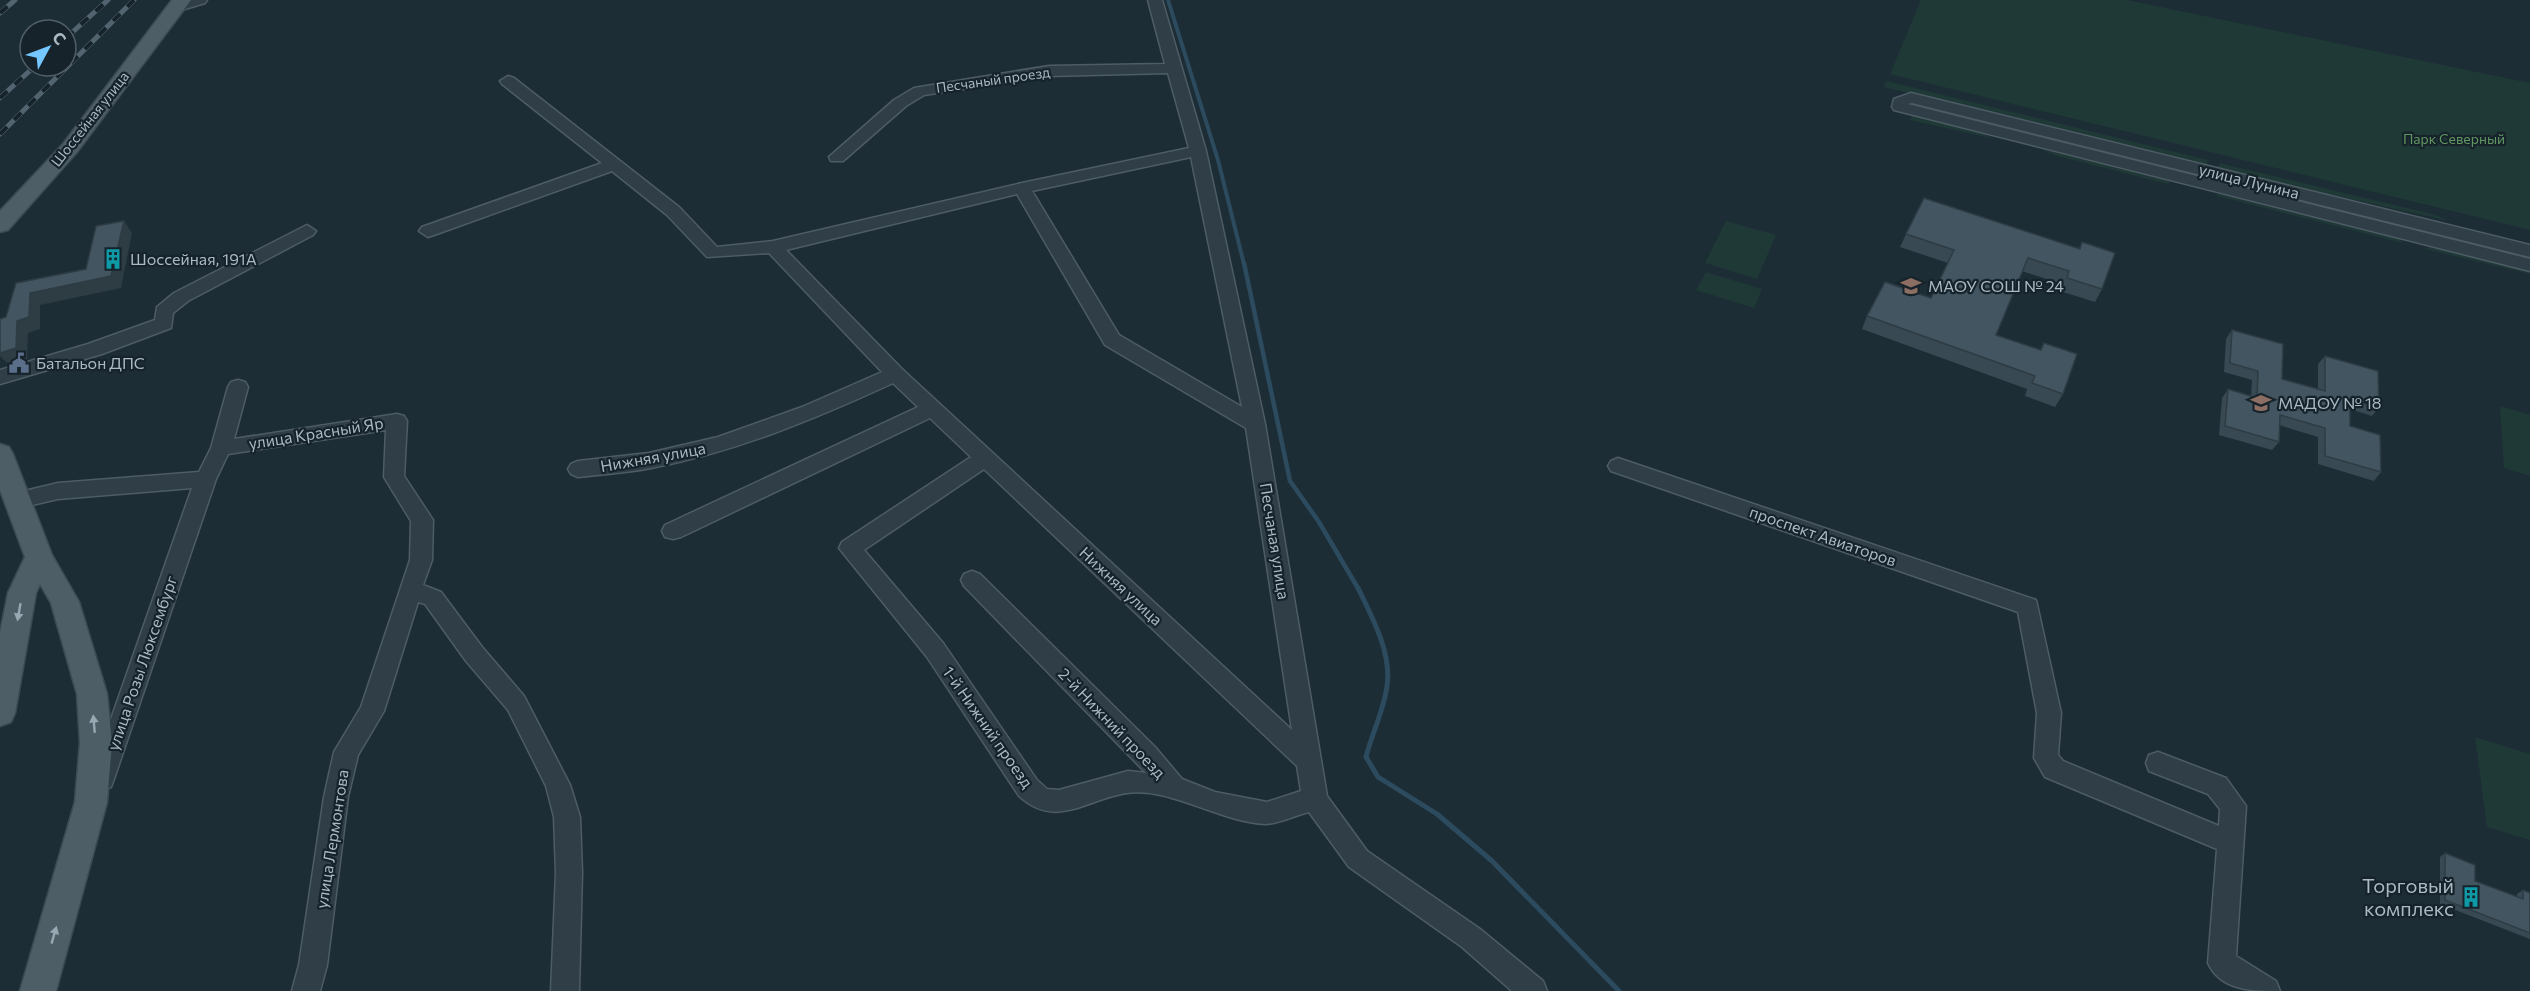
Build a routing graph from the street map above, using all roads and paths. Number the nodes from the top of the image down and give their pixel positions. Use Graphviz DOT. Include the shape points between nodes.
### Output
graph roads {
  1 [pos="200,0"];
  2 [pos="1155,0"];
  3 [pos="179,4"];
  4 [pos="1173,68"];
  5 [pos="508,81"];
  6 [pos="1198,151"];
  7 [pos="837,157"];
  8 [pos="615,164"];
  9 [pos="2185,171"];
  10 [pos="1022,188"];
  11 [pos="0,225"];
  12 [pos="307,231"];
  13 [pos="428,231"];
  14 [pos="773,247"];
  15 [pos="2530,251"];
  16 [pos="2530,265"];
  17 [pos="895,374"];
  18 [pos="0,377"];
  19 [pos="238,387"];
  20 [pos="932,409"];
  21 [pos="1255,424"];
  22 [pos="221,448"];
  23 [pos="0,454"];
  24 [pos="984,459"];
  25 [pos="1618,466"];
  26 [pos="578,469"];
  27 [pos="206,479"];
  28 [pos="19,500"];
  29 [pos="673,531"];
  30 [pos="39,557"];
  31 [pos="972,580"];
  32 [pos="410,590"];
  33 [pos="0,713"];
  34 [pos="1311,763"];
  35 [pos="2158,763"];
  36 [pos="1173,787"];
  37 [pos="1316,800"];
  38 [pos="2231,843"];
  39 [pos="79,847"];
  40 [pos="38,991"];
  41 [pos="306,991"];
  42 [pos="565,991"];
  43 [pos="1533,991"];
  44 [pos="2265,991"];
  1 -- 3 [label="street, Шоссейная улица"];
  2 -- 4 [label="street, Песчаная улица"];
  3 -- 11 [label="main road, Шоссейная улица" via="70,148"];
  4 -- 6 [label="street, Песчаная улица"];
  4 -- 7 [label="street, Песчаный проезд" via="1050,71 920,91 900,103"];
  5 -- 8 [label="street"];
  6 -- 10 [label="street"];
  6 -- 21 [label="street, Песчаная улица"];
  8 -- 13 [label="street"];
  8 -- 14 [label="street" via="673,211 713,253"];
  9 -- 9 [label="street" via="1911,98 1900,102 1900,107"];
  9 -- 15 [label="street, улица Лунина"];
  9 -- 16 [label="street, улица Лунина"];
  10 -- 14 [label="street"];
  10 -- 21 [label="street" via="1112,339"];
  12 -- 18 [label="street" via="181,297 164,311 164,324"];
  14 -- 17 [label="street, Нижняя улица"];
  17 -- 20 [label="street, Нижняя улица"];
  17 -- 26 [label="street, Нижняя улица" via="816,411 717,445 657,460"];
  19 -- 22 [label="street, улица Красный Яр"];
  20 -- 24 [label="street, Нижняя улица"];
  20 -- 29 [label="street" via="870,434"];
  21 -- 34 [label="street, Песчаная улица"];
  22 -- 27 [label="street, улица Красный Яр"];
  22 -- 32 [label="street, улица Красный Яр" via="397,421 394,477 422,520 421,560"];
  23 -- 28 [label="main road, улица Розы Люксембург"];
  24 -- 34 [label="street, Нижняя улица"];
  24 -- 36 [label="street, 1-й Нижний проезд" via="850,548 935,650 1028,788 1041,800 1059,801 1128,782"];
  25 -- 38 [label="street, проспект Авиаторов" via="2028,606 2049,713 2046,758 2054,769"];
  27 -- 28 [label="street" via="58,491"];
  27 -- 39 [label="street, улица Розы Люксембург"];
  28 -- 30 [label="main road, улица Розы Люксембург"];
  30 -- 33 [label="main road, one-way" via="22,593"];
  39 -- 30 [label="main road, улица Розы Люксембург, one-way" via="91,802 96,743 92,694 65,602"];
  31 -- 36 [label="street, 2-й Нижний проезд"];
  32 -- 41 [label="street, улица Лермонтова" via="372,711 346,752"];
  32 -- 42 [label="street" via="433,598 516,703 558,785 567,817 569,873"];
  34 -- 37 [label="street, Песчаная улица"];
  35 -- 38 [label="street" via="2217,786 2233,806"];
  36 -- 37 [label="street, 2-й Нижний проезд" via="1214,803 1267,813"];
  37 -- 43 [label="street, Песчаная улица" via="1358,859 1471,938"];
  38 -- 44 [label="street" via="2222,963"];
  40 -- 39 [label="main road, улица Розы Люксембург, one-way"];
}
